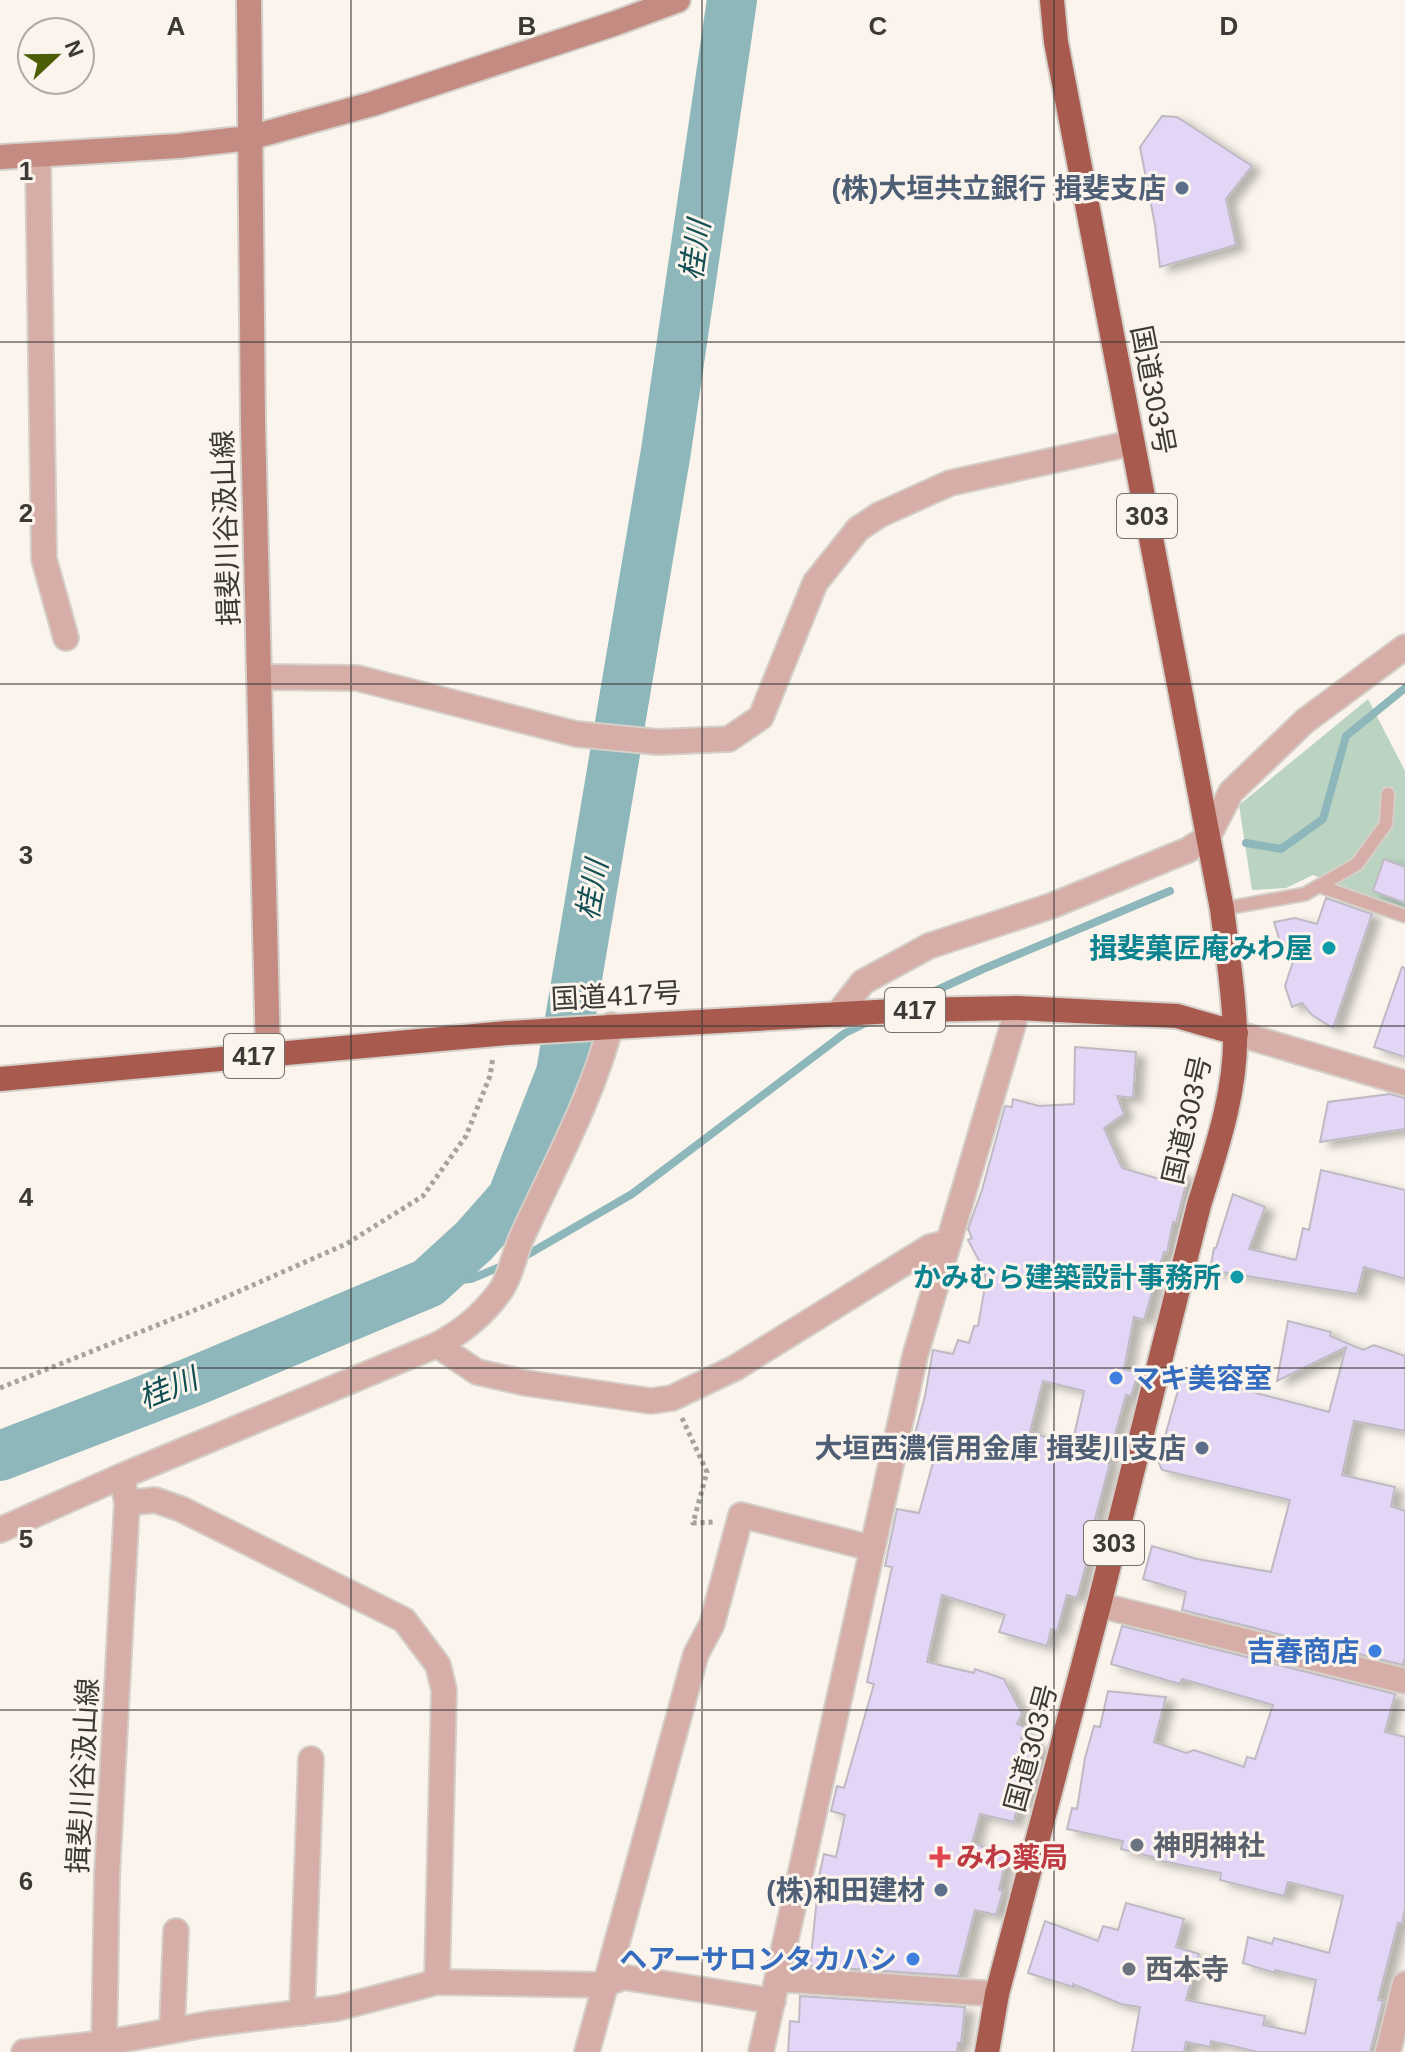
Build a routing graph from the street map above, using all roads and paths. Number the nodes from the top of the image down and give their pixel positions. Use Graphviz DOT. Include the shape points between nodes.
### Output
graph roads {
  1 [pos="249,0"];
  2 [pos="678,0"];
  3 [pos="1052,0"];
  4 [pos="249,138"];
  5 [pos="38,155"];
  6 [pos="0,157"];
  7 [pos="1132,443"];
  8 [pos="66,638"];
  9 [pos="1405,647"];
  10 [pos="260,677"];
  11 [pos="1388,794"];
  12 [pos="1208,837"];
  13 [pos="1319,886"];
  14 [pos="1222,909"];
  15 [pos="1405,916"];
  16 [pos="1018,1008"];
  17 [pos="837,1015"];
  18 [pos="601,1026"];
  19 [pos="502,1033"];
  20 [pos="1236,1033"];
  21 [pos="268,1055"];
  22 [pos="0,1079"];
  23 [pos="1405,1083"];
  24 [pos="949,1242"];
  25 [pos="437,1345"];
  26 [pos="0,1388"];
  27 [pos="672,1398"];
  28 [pos="122,1476"];
  29 [pos="127,1503"];
  30 [pos="740,1521"];
  31 [pos="0,1530"];
  32 [pos="871,1548"];
  33 [pos="1099,1605"];
  34 [pos="1405,1681"];
  35 [pos="311,1759"];
  36 [pos="176,1931"];
  37 [pos="437,1982"];
  38 [pos="1405,1984"];
  39 [pos="604,1985"];
  40 [pos="775,1990"];
  41 [pos="997,1994"];
  42 [pos="302,2013"];
  43 [pos="172,2030"];
  44 [pos="104,2047"];
  45 [pos="1392,2051"];
  46 [pos="24,2052"];
  47 [pos="587,2052"];
  48 [pos="761,2052"];
  49 [pos="987,2052"];
  1 -- 4 [label="street, 揖斐川谷汲山線"];
  2 -- 4 [label="street" via="386,100"];
  3 -- 7 [label="highway, 国道303号 / 303"];
  4 -- 5 [label="street"];
  4 -- 10 [label="street, 揖斐川谷汲山線"];
  5 -- 6 [label="street"];
  5 -- 8 [label="street" via="44,559"];
  7 -- 10 [label="street" via="950,483 858,529 815,583 761,717 729,739 649,742 576,734 357,678"];
  7 -- 12 [label="highway, 国道303号 / 303"];
  9 -- 12 [label="street" via="1305,721 1231,792"];
  10 -- 21 [label="street, 揖斐川谷汲山線"];
  11 -- 13 [label="lane" via="1386,824 1357,864"];
  12 -- 14 [label="highway, 国道303号 / 303"];
  12 -- 17 [label="street" via="1051,906 929,946 863,982"];
  13 -- 14 [label="lane" via="1305,894"];
  13 -- 15 [label="lane"];
  14 -- 20 [label="highway, 国道303号 / 303"];
  16 -- 17 [label="highway, 国道417号 / 417"];
  16 -- 20 [label="highway, 国道417号 / 417" via="1177,1016"];
  16 -- 24 [label="street"];
  17 -- 18 [label="highway, 国道417号 / 417"];
  18 -- 19 [label="highway, 国道417号 / 417"];
  18 -- 25 [label="street" via="601,1066 502,1288 462,1332"];
  19 -- 21 [label="highway, 国道417号 / 417"];
  19 -- 26 [label="path" via="466,1136 423,1196 346,1244"];
  20 -- 23 [label="street"];
  20 -- 33 [label="highway, 国道303号 / 303" via="1217,1145"];
  21 -- 22 [label="highway, 国道417号 / 417"];
  24 -- 27 [label="street" via="930,1247 735,1368"];
  24 -- 32 [label="street" via="915,1356"];
  25 -- 27 [label="street" via="477,1372 651,1401"];
  25 -- 28 [label="street"];
  27 -- 30 [label="path" via="707,1472 693,1523"];
  28 -- 29 [label="street, 揖斐川谷汲山線"];
  28 -- 31 [label="street"];
  29 -- 37 [label="street" via="155,1500 181,1509 404,1620 438,1665 444,1690"];
  29 -- 44 [label="street, 揖斐川谷汲山線" via="107,1875"];
  30 -- 32 [label="street" via="741,1515"];
  30 -- 39 [label="street" via="712,1624 696,1654"];
  32 -- 40 [label="street"];
  33 -- 34 [label="street"];
  33 -- 41 [label="highway, 国道303号 / 303"];
  35 -- 42 [label="street"];
  36 -- 43 [label="street"];
  37 -- 39 [label="street"];
  37 -- 42 [label="street"];
  38 -- 45 [label="street"];
  39 -- 40 [label="street" via="623,1977"];
  39 -- 47 [label="street"];
  40 -- 41 [label="street"];
  40 -- 48 [label="street"];
  41 -- 49 [label="highway, 国道303号 / 303"];
  42 -- 43 [label="street"];
  43 -- 44 [label="street"];
  44 -- 46 [label="street"];
}
